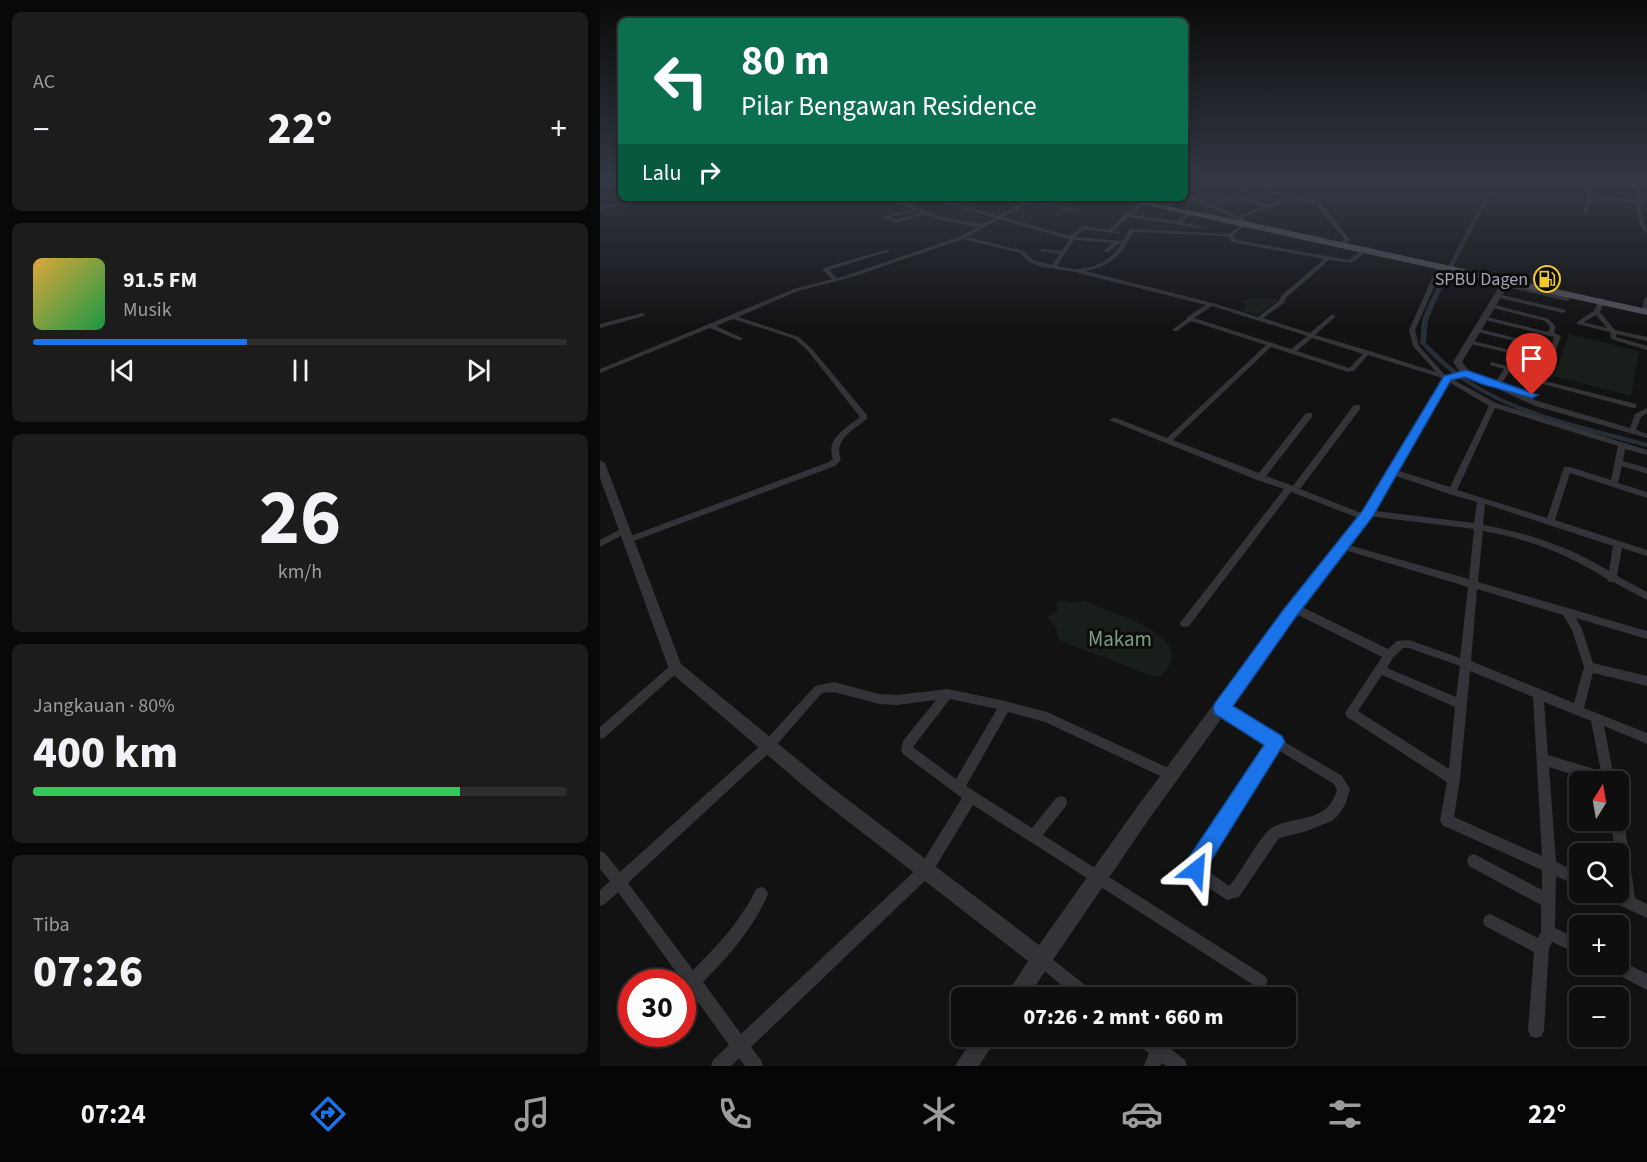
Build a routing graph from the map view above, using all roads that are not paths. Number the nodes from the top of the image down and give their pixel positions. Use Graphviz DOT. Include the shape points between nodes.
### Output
graph roads {
  1 [pos="978,229"];
  2 [pos="1040,229"];
  3 [pos="1082,229"];
  4 [pos="1094,229"];
  5 [pos="1110,229"];
  6 [pos="1159,229"];
  7 [pos="1236,229"];
  8 [pos="1278,229"];
  9 [pos="1339,229"];
  10 [pos="1101,230"];
  11 [pos="1131,230"];
  12 [pos="1108,231"];
  13 [pos="1156,231"];
  14 [pos="1118,233"];
  15 [pos="1230,235"];
  16 [pos="963,237"];
  17 [pos="1072,238"];
  18 [pos="1092,240"];
  19 [pos="1116,243"];
  20 [pos="1125,243"];
  21 [pos="1342,243"];
  22 [pos="1367,249"];
  23 [pos="887,251"];
  24 [pos="1042,251"];
  25 [pos="1107,251"];
  26 [pos="1062,253"];
  27 [pos="1328,258"];
  28 [pos="1443,266"];
  29 [pos="1054,267"];
  30 [pos="1076,270"];
  31 [pos="836,280"];
  32 [pos="1506,282"];
  33 [pos="1534,292"];
  34 [pos="1497,296"];
  35 [pos="1566,299"];
  36 [pos="1647,299"];
  37 [pos="1602,301"];
  38 [pos="1528,303"];
  39 [pos="1211,304"];
  40 [pos="1491,306"];
  41 [pos="1563,311"];
  42 [pos="1646,311"];
  43 [pos="1597,312"];
  44 [pos="642,315"];
  45 [pos="1333,316"];
  46 [pos="733,317"];
  47 [pos="1260,318"];
  48 [pos="1483,318"];
  49 [pos="1190,319"];
  50 [pos="600,326"];
  51 [pos="710,326"];
  52 [pos="1174,330"];
  53 [pos="1476,330"];
  54 [pos="1613,331"];
  55 [pos="1313,334"];
  56 [pos="1554,335"];
  57 [pos="740,339"];
  58 [pos="1647,339"];
  59 [pos="1470,342"];
  60 [pos="1269,346"];
  61 [pos="1553,348"];
  62 [pos="1647,348"];
  63 [pos="1292,352"];
  64 [pos="1368,352"];
  65 [pos="1547,361"];
  66 [pos="1492,364"];
  67 [pos="1508,368"];
  68 [pos="600,371"];
  69 [pos="1465,374"];
  70 [pos="1534,375"];
  71 [pos="1447,377"];
  72 [pos="1497,385"];
  73 [pos="1493,405"];
  74 [pos="1633,406"];
  75 [pos="1357,407"];
  76 [pos="1647,410"];
  77 [pos="1309,415"];
  78 [pos="1113,420"];
  79 [pos="1632,432"];
  80 [pos="1647,436"];
  81 [pos="1168,441"];
  82 [pos="1622,445"];
  83 [pos="1647,453"];
  84 [pos="600,463"];
  85 [pos="1620,463"];
  86 [pos="1647,471"];
  87 [pos="1393,472"];
  88 [pos="1260,478"];
  89 [pos="1614,484"];
  90 [pos="1292,490"];
  91 [pos="1452,492"];
  92 [pos="1647,495"];
  93 [pos="1481,502"];
  94 [pos="1366,515"];
  95 [pos="1550,522"];
  96 [pos="1477,526"];
  97 [pos="627,535"];
  98 [pos="600,544"];
  99 [pos="1618,544"];
  100 [pos="1341,546"];
  101 [pos="1647,553"];
  102 [pos="1612,579"];
  103 [pos="1472,585"];
  104 [pos="1647,596"];
  105 [pos="1294,608"];
  106 [pos="1567,612"];
  107 [pos="1185,623"];
  108 [pos="1647,635"];
  109 [pos="1389,654"];
  110 [pos="1466,664"];
  111 [pos="1589,667"];
  112 [pos="675,668"];
  113 [pos="1381,670"];
  114 [pos="1647,681"];
  115 [pos="1538,693"];
  116 [pos="948,694"];
  117 [pos="1461,704"];
  118 [pos="1005,706"];
  119 [pos="1221,708"];
  120 [pos="1578,710"];
  121 [pos="1596,718"];
  122 [pos="600,734"];
  123 [pos="1647,739"];
  124 [pos="1276,742"];
  125 [pos="768,746"];
  126 [pos="1542,759"];
  127 [pos="1580,771"];
  128 [pos="1607,771"];
  129 [pos="1171,775"];
  130 [pos="1454,778"];
  131 [pos="958,788"];
  132 [pos="971,796"];
  133 [pos="1060,802"];
  134 [pos="1035,836"];
  135 [pos="600,858"];
  136 [pos="1474,861"];
  137 [pos="1548,866"];
  138 [pos="926,871"];
  139 [pos="1569,875"];
  140 [pos="1099,876"];
  141 [pos="619,882"];
  142 [pos="761,894"];
  143 [pos="600,898"];
  144 [pos="1548,901"];
  145 [pos="1629,902"];
  146 [pos="1647,911"];
  147 [pos="1647,919"];
  148 [pos="1490,921"];
  149 [pos="1548,932"];
  150 [pos="1569,942"];
  151 [pos="1542,948"];
  152 [pos="1041,959"];
  153 [pos="684,969"];
  154 [pos="1629,973"];
  155 [pos="696,978"];
  156 [pos="1260,981"];
  157 [pos="1647,982"];
  158 [pos="696,985"];
  159 [pos="1022,987"];
  160 [pos="1076,987"];
  161 [pos="1536,1030"];
  162 [pos="740,1047"];
  163 [pos="979,1047"];
  164 [pos="1155,1058"];
  165 [pos="719,1066"];
  166 [pos="755,1066"];
  167 [pos="966,1066"];
  168 [pos="1179,1066"];
  1 -- 16 [label="street"];
  2 -- 17 [label="street"];
  3 -- 17 [label="street"];
  4 -- 10 [label="street"];
  5 -- 12 [label="street"];
  6 -- 13 [label="street"];
  7 -- 15 [label="street"];
  8 -- 21 [label="main road"];
  9 -- 21 [label="street" via="1348,240"];
  10 -- 12 [label="street"];
  10 -- 18 [label="street"];
  11 -- 13 [label="street"];
  11 -- 20 [label="street"];
  12 -- 14 [label="street"];
  13 -- 15 [label="street"];
  15 -- 27 [label="street" via="1241,243"];
  16 -- 29 [label="street" via="1022,252 1031,261"];
  16 -- 31 [label="street"];
  17 -- 18 [label="street"];
  17 -- 26 [label="street"];
  18 -- 19 [label="street"];
  19 -- 20 [label="street"];
  19 -- 25 [label="street"];
  20 -- 30 [label="street" via="1112,260"];
  21 -- 22 [label="main road"];
  22 -- 27 [label="street" via="1351,262"];
  22 -- 28 [label="main road"];
  23 -- 31 [label="street" via="825,269"];
  24 -- 26 [label="street"];
  26 -- 29 [label="street"];
  27 -- 47 [label="street"];
  28 -- 32 [label="main road"];
  28 -- 71 [label="street" via="1412,330 1416,346"];
  29 -- 30 [label="street"];
  30 -- 39 [label="street"];
  31 -- 46 [label="street"];
  32 -- 33 [label="street"];
  32 -- 34 [label="street"];
  32 -- 37 [label="main road"];
  33 -- 35 [label="street"];
  33 -- 38 [label="street"];
  34 -- 38 [label="street"];
  34 -- 40 [label="street"];
  36 -- 42 [label="street"];
  37 -- 42 [label="main road"];
  37 -- 43 [label="street"];
  38 -- 41 [label="street"];
  39 -- 47 [label="street"];
  39 -- 49 [label="street"];
  40 -- 48 [label="street"];
  40 -- 56 [label="street" via="1547,320"];
  43 -- 54 [label="street"];
  43 -- 54 [label="street" via="1578,323"];
  44 -- 50 [label="street"];
  45 -- 55 [label="street"];
  46 -- 51 [label="street"];
  46 -- 97 [label="street" via="797,338 864,417 838,439 834,452 837,459 832,464"];
  47 -- 55 [label="street"];
  48 -- 53 [label="street"];
  48 -- 56 [label="street"];
  49 -- 52 [label="street"];
  49 -- 60 [label="street"];
  51 -- 57 [label="street"];
  51 -- 68 [label="street"];
  53 -- 59 [label="street"];
  53 -- 61 [label="street"];
  54 -- 58 [label="street"];
  54 -- 62 [label="street" via="1613,338"];
  55 -- 63 [label="street"];
  55 -- 64 [label="street"];
  56 -- 61 [label="street"];
  59 -- 65 [label="street"];
  59 -- 69 [label="street" via="1456,362"];
  60 -- 63 [label="street"];
  60 -- 81 [label="street"];
  61 -- 65 [label="street"];
  63 -- 64 [label="street" via="1351,370"];
  64 -- 71 [label="street"];
  65 -- 74 [label="street" via="1541,382"];
  66 -- 67 [label="street"];
  67 -- 70 [label="street"];
  67 -- 72 [label="street"];
  69 -- 71 [label="street"];
  69 -- 72 [label="street"];
  71 -- 73 [label="street"];
  71 -- 87 [label="street"];
  72 -- 79 [label="street" via="1528,400"];
  73 -- 82 [label="street"];
  73 -- 91 [label="street"];
  75 -- 90 [label="street"];
  76 -- 79 [label="street" via="1638,416"];
  77 -- 88 [label="street"];
  78 -- 81 [label="street"];
  79 -- 80 [label="street"];
  81 -- 88 [label="street"];
  82 -- 83 [label="street"];
  82 -- 85 [label="street"];
  84 -- 97 [label="street"];
  85 -- 86 [label="street"];
  85 -- 89 [label="street"];
  87 -- 91 [label="street"];
  87 -- 94 [label="street"];
  88 -- 90 [label="street"];
  89 -- 92 [label="street"];
  89 -- 95 [label="street" via="1568,469"];
  90 -- 94 [label="street"];
  90 -- 107 [label="street"];
  91 -- 93 [label="street"];
  93 -- 95 [label="street"];
  93 -- 96 [label="street"];
  94 -- 96 [label="street"];
  94 -- 100 [label="street"];
  95 -- 99 [label="street"];
  96 -- 102 [label="street" via="1560,549"];
  96 -- 103 [label="street"];
  97 -- 98 [label="street"];
  97 -- 112 [label="street"];
  99 -- 101 [label="street"];
  99 -- 102 [label="street"];
  100 -- 103 [label="street"];
  100 -- 105 [label="street"];
  102 -- 104 [label="street"];
  103 -- 106 [label="street"];
  103 -- 110 [label="street"];
  105 -- 109 [label="street"];
  105 -- 119 [label="street"];
  106 -- 108 [label="street"];
  106 -- 111 [label="street"];
  109 -- 110 [label="street" via="1403,643"];
  109 -- 113 [label="street"];
  110 -- 115 [label="street"];
  110 -- 117 [label="street"];
  111 -- 114 [label="street"];
  111 -- 120 [label="street"];
  112 -- 122 [label="street"];
  112 -- 125 [label="street"];
  113 -- 117 [label="street"];
  113 -- 130 [label="street" via="1351,713"];
  115 -- 120 [label="street"];
  115 -- 126 [label="street"];
  116 -- 118 [label="street"];
  116 -- 125 [label="street" via="879,699 825,687 814,694"];
  116 -- 131 [label="street" via="906,748"];
  117 -- 130 [label="street"];
  118 -- 129 [label="street" via="1047,717"];
  118 -- 131 [label="street"];
  119 -- 124 [label="street"];
  119 -- 129 [label="street"];
  120 -- 121 [label="street"];
  121 -- 123 [label="street"];
  121 -- 128 [label="street"];
  124 -- 124 [label="street" via="1338,780 1343,793 1329,816 1275,833 1234,892 1227,893 1198,873 1196,867"];
  125 -- 138 [label="street"];
  125 -- 141 [label="street"];
  126 -- 127 [label="street"];
  126 -- 137 [label="street"];
  129 -- 140 [label="street"];
  130 -- 137 [label="street" via="1447,820"];
  131 -- 132 [label="street"];
  132 -- 134 [label="street"];
  132 -- 138 [label="street"];
  133 -- 134 [label="street"];
  134 -- 140 [label="street"];
  135 -- 141 [label="street"];
  136 -- 144 [label="street"];
  137 -- 139 [label="street"];
  137 -- 144 [label="street"];
  138 -- 152 [label="street"];
  138 -- 162 [label="street"];
  140 -- 152 [label="street"];
  140 -- 156 [label="street"];
  141 -- 143 [label="street"];
  141 -- 153 [label="street"];
  142 -- 155 [label="street" via="748,921"];
  144 -- 149 [label="street"];
  145 -- 146 [label="street"];
  146 -- 147 [label="street"];
  148 -- 151 [label="street"];
  149 -- 150 [label="street"];
  149 -- 151 [label="street"];
  151 -- 161 [label="street"];
  152 -- 159 [label="street"];
  152 -- 160 [label="street"];
  154 -- 157 [label="street"];
  158 -- 162 [label="street"];
  162 -- 165 [label="street"];
  162 -- 166 [label="street"];
  163 -- 167 [label="street"];
  164 -- 168 [label="street"];
}
